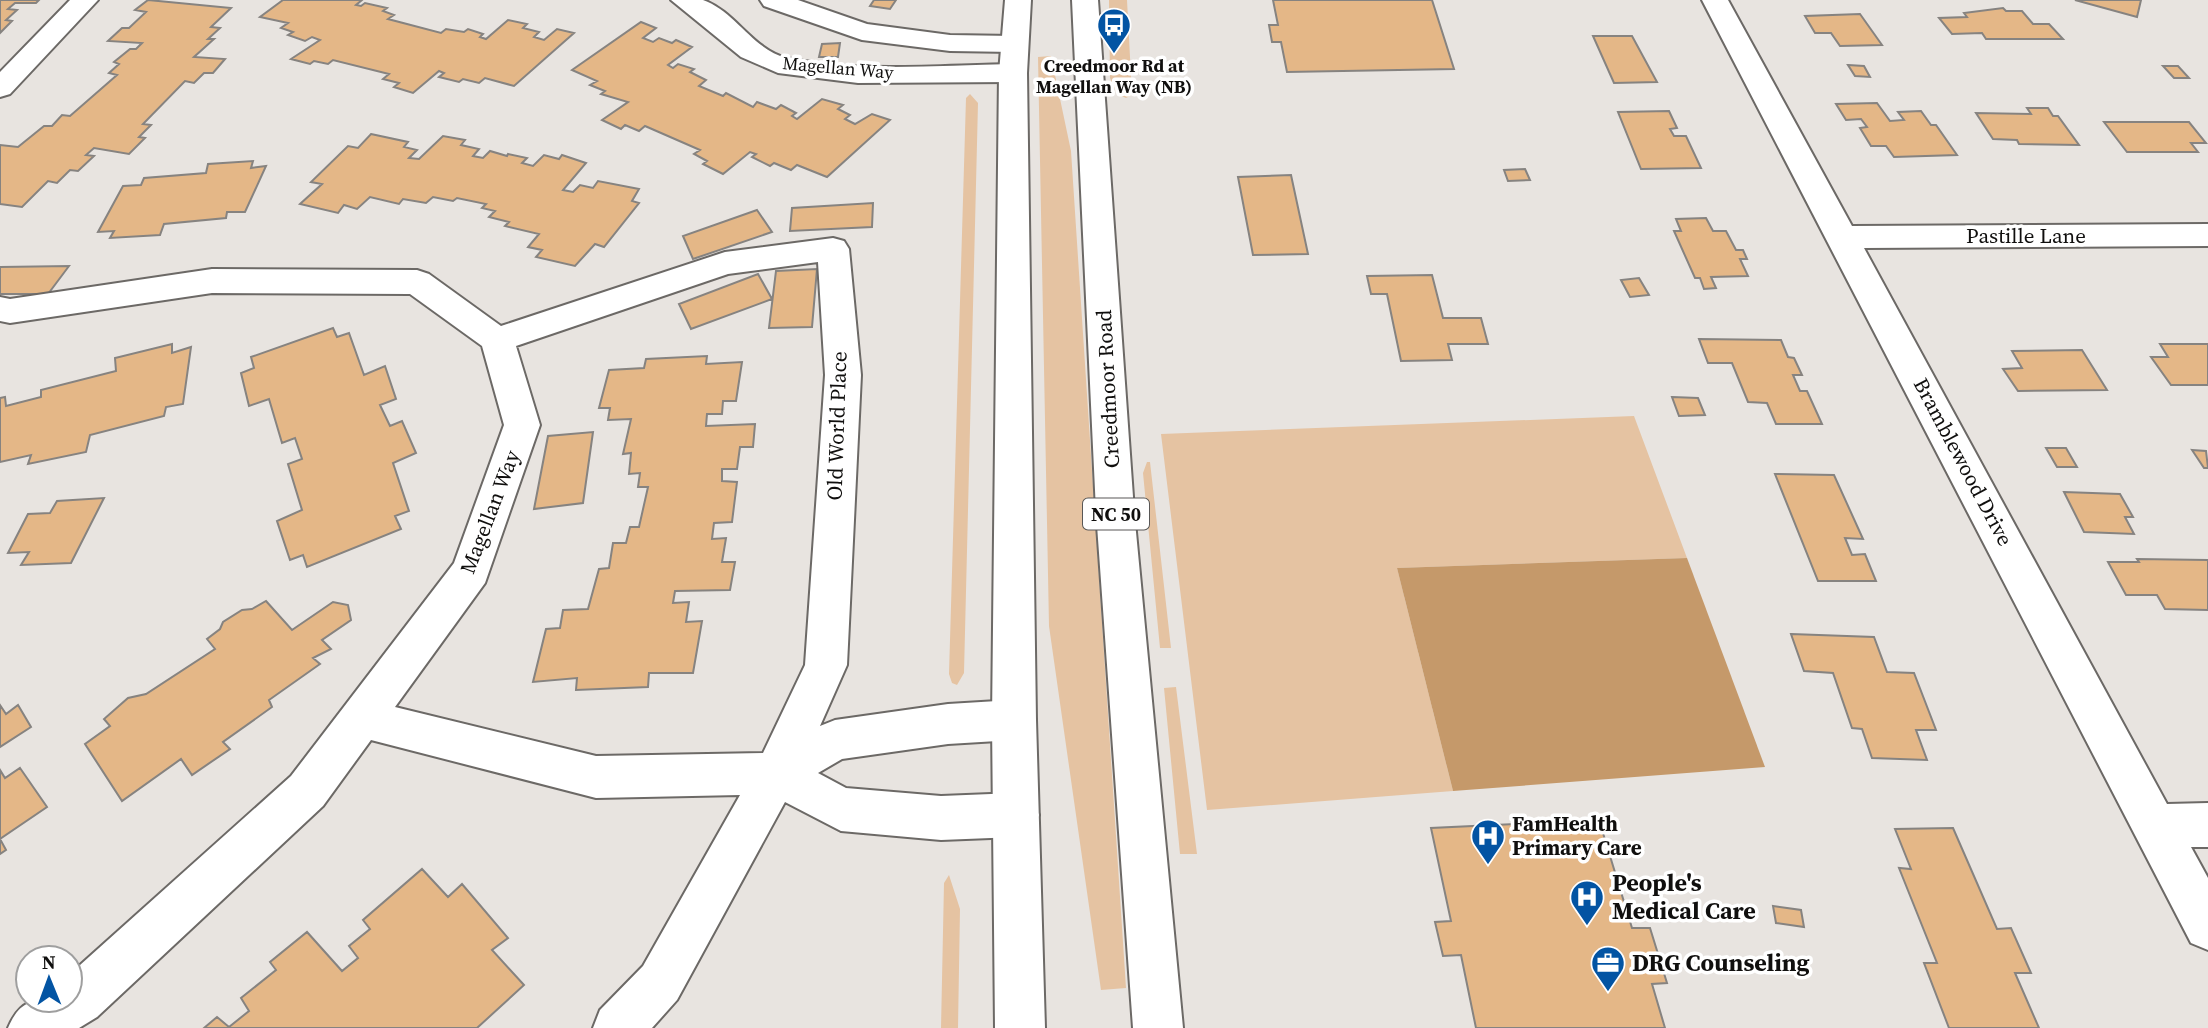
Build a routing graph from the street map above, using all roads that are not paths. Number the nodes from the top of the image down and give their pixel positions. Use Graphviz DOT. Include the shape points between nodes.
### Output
graph roads {
  1 [pos="85,0"];
  2 [pos="684,0"];
  3 [pos="773,0"];
  4 [pos="1018,0"];
  5 [pos="1084,0"];
  6 [pos="1715,0"];
  7 [pos="1014,58"];
  8 [pos="0,88"];
  9 [pos="2208,235"];
  10 [pos="1843,237"];
  11 [pos="0,309"];
  12 [pos="497,340"];
  13 [pos="362,718"];
  14 [pos="1014,720"];
  15 [pos="776,774"];
  16 [pos="1016,815"];
  17 [pos="2155,825"];
  18 [pos="2208,825"];
  19 [pos="2208,926"];
  20 [pos="33,1028"];
  21 [pos="618,1028"];
  22 [pos="1020,1028"];
  23 [pos="1158,1028"];
  1 -- 8 [label="street"];
  2 -- 7 [label="street, Magellan Way" via="751,51 778,65 858,74"];
  3 -- 7 [label="street, Magellan Way" via="862,32 950,43"];
  4 -- 7 [label="street"];
  5 -- 23 [label="street, Creedmoor Road / NC 50" via="1115,511"];
  6 -- 10 [label="street, Bramblewood Drive"];
  7 -- 14 [label="street"];
  9 -- 10 [label="street, Pastille Lane"];
  10 -- 17 [label="street, Bramblewood Drive"];
  11 -- 12 [label="street" via="212,281 417,282"];
  12 -- 13 [label="street, Magellan Way" via="522,425 476,559"];
  12 -- 15 [label="street, Old World Place" via="725,263 833,250 843,375 826,665"];
  13 -- 15 [label="street" via="596,777"];
  13 -- 20 [label="street, Magellan Way" via="307,791 79,999"];
  14 -- 15 [label="street" via="835,740"];
  14 -- 16 [label="street"];
  15 -- 16 [label="street" via="841,809 941,818"];
  15 -- 21 [label="street, Old World Place" via="660,983"];
  16 -- 22 [label="street"];
  17 -- 18 [label="street"];
  17 -- 19 [label="street, Bramblewood Drive"];
}
